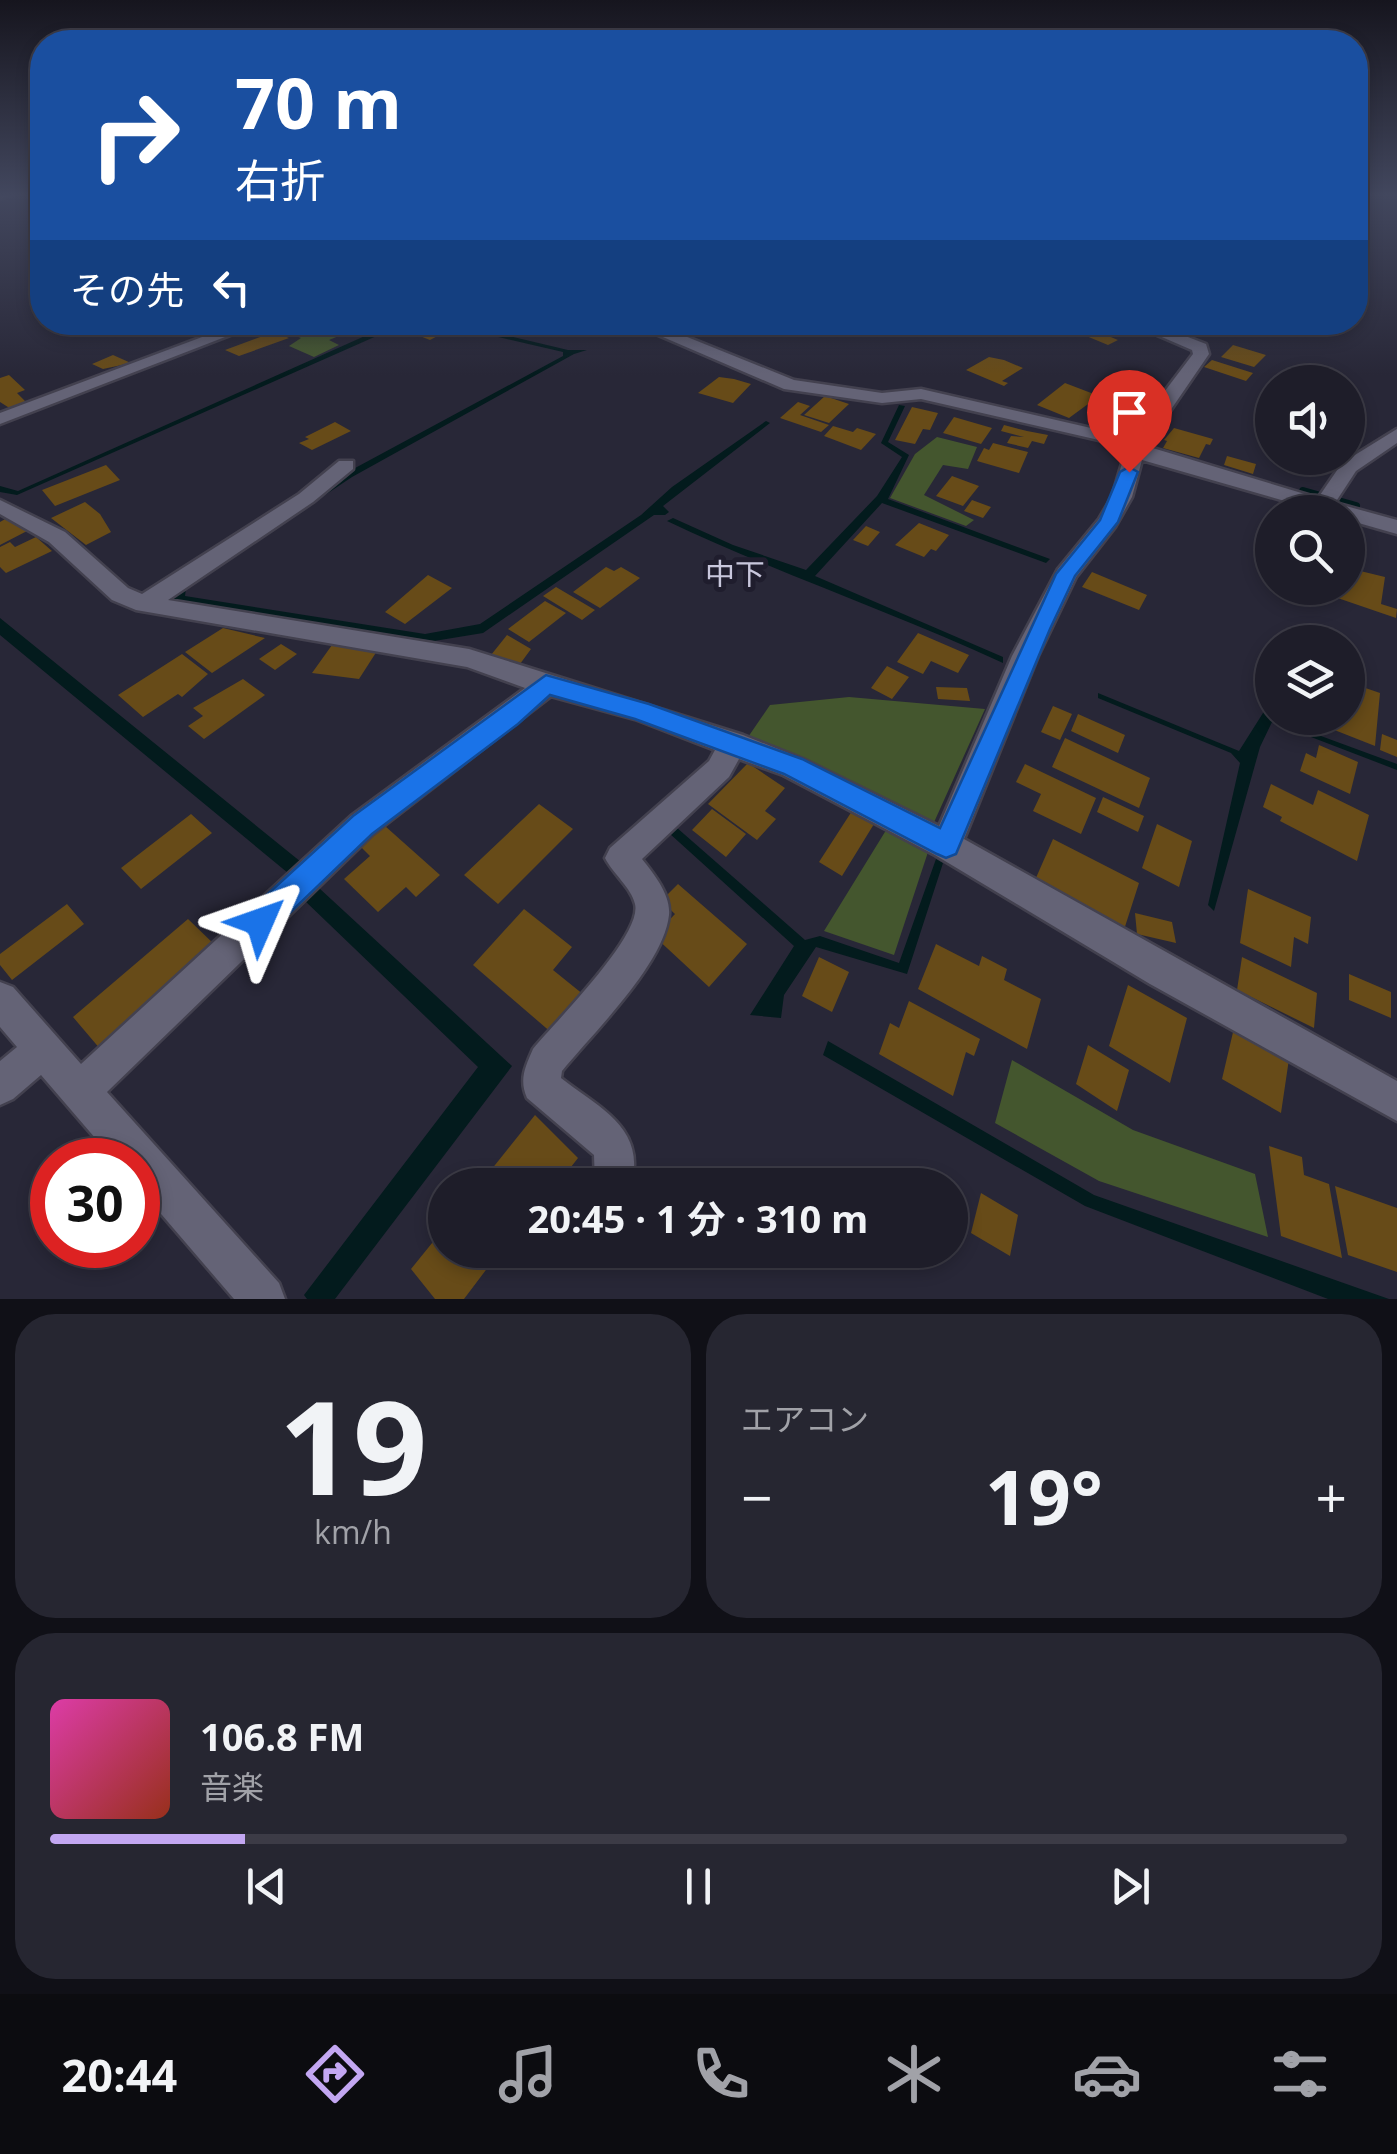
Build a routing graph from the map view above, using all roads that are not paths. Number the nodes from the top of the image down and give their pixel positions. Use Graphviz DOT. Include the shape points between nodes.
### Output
graph roads {
  1 [pos="223,335"];
  2 [pos="668,335"];
  3 [pos="1170,335"];
  4 [pos="0,419"];
  5 [pos="1397,435"];
  6 [pos="1136,448"];
  7 [pos="346,465"];
  8 [pos="1306,495"];
  9 [pos="1330,495"];
  10 [pos="0,506"];
  11 [pos="1365,515"];
  12 [pos="1397,527"];
  13 [pos="144,604"];
  14 [pos="546,684"];
  15 [pos="733,743"];
  16 [pos="946,845"];
  17 [pos="0,1000"];
  18 [pos="42,1049"];
  19 [pos="0,1086"];
  20 [pos="80,1091"];
  21 [pos="1397,1102"];
  22 [pos="613,1168"];
  23 [pos="262,1299"];
  1 -- 4 [label="street"];
  2 -- 6 [label="street" via="790,384 989,406"];
  3 -- 6 [label="street" via="1200,347 1201,354"];
  5 -- 9 [label="street" via="1350,467"];
  6 -- 8 [label="street"];
  6 -- 16 [label="street" via="1122,496 1066,574 1025,656"];
  7 -- 13 [label="street"];
  10 -- 13 [label="street" via="38,524 120,594"];
  11 -- 12 [label="street"];
  13 -- 14 [label="street" via="469,658"];
  14 -- 15 [label="street"];
  14 -- 20 [label="street" via="362,825"];
  15 -- 16 [label="street"];
  15 -- 22 [label="street" via="719,769 621,858 647,890 652,917 641,942 546,1062 540,1086 614,1146"];
  16 -- 21 [label="street"];
  17 -- 18 [label="street"];
  18 -- 19 [label="street"];
  18 -- 20 [label="street"];
  20 -- 23 [label="street"];
}
